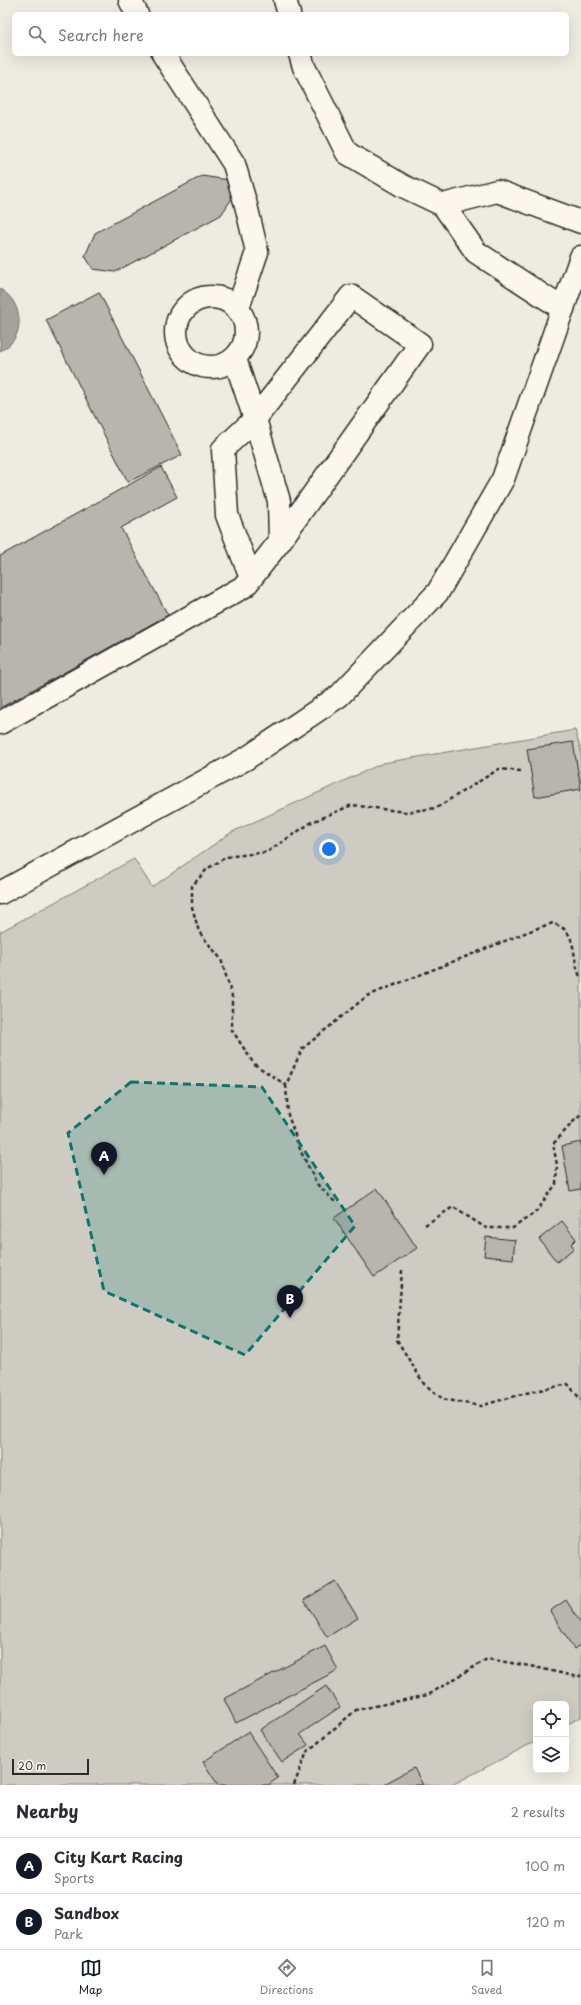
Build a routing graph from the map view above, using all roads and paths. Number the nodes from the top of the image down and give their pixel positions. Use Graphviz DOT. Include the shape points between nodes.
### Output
graph roads {
  1 [pos="130,0"];
  2 [pos="285,0"];
  3 [pos="136,12"];
  4 [pos="288,12"];
  5 [pos="164,56"];
  6 [pos="301,56"];
  7 [pos="442,205"];
  8 [pos="581,222"];
  9 [pos="581,257"];
  10 [pos="238,308"];
  11 [pos="563,309"];
  12 [pos="235,359"];
  13 [pos="255,419"];
  14 [pos="280,541"];
  15 [pos="251,578"];
  16 [pos="0,723"];
  17 [pos="520,771"];
  18 [pos="0,893"];
  19 [pos="581,978"];
  20 [pos="286,1085"];
  21 [pos="581,1115"];
  22 [pos="336,1203"];
  23 [pos="425,1225"];
  24 [pos="402,1270"];
  25 [pos="581,1400"];
  26 [pos="581,1675"];
  27 [pos="294,1785"];
  1 -- 3 [label="street"];
  2 -- 4 [label="street"];
  5 -- 10 [label="street" via="234,164 240,184 257,252"];
  6 -- 7 [label="street" via="347,153 403,186"];
  7 -- 8 [label="street" via="497,191"];
  7 -- 11 [label="street" via="476,252"];
  9 -- 11 [label="street"];
  10 -- 12 [label="street" via="244,318 247,334 242,350"];
  10 -- 12 [label="street" via="223,299 206,297 194,301 185,308 176,330 177,342 182,353 190,361 201,366 213,367 225,365"];
  11 -- 18 [label="street" via="503,479 438,592 338,696 247,758"];
  12 -- 13 [label="street"];
  13 -- 14 [label="street" via="279,500"];
  13 -- 14 [label="street" via="351,296 420,344"];
  13 -- 15 [label="street" via="223,449 227,515"];
  14 -- 15 [label="street"];
  15 -- 16 [label="street" via="246,586"];
  17 -- 20 [label="path" via="499,769 436,808 405,812 352,805 312,822 267,852 226,857 207,869 192,886 192,907 199,932 221,959 232,996 232,1030 254,1064"];
  19 -- 20 [label="path" via="576,970 573,947 567,931 553,923 535,929 367,996 302,1049"];
  20 -- 22 [label="path" via="288,1115 301,1152 316,1184"];
  21 -- 23 [label="path" via="553,1144 556,1184 536,1211 513,1228 486,1228 454,1207"];
  24 -- 25 [label="path" via="397,1340 424,1384 443,1399 480,1406 568,1384"];
  26 -- 27 [label="path" via="578,1677 487,1659 428,1695 356,1710 307,1752"];
}
